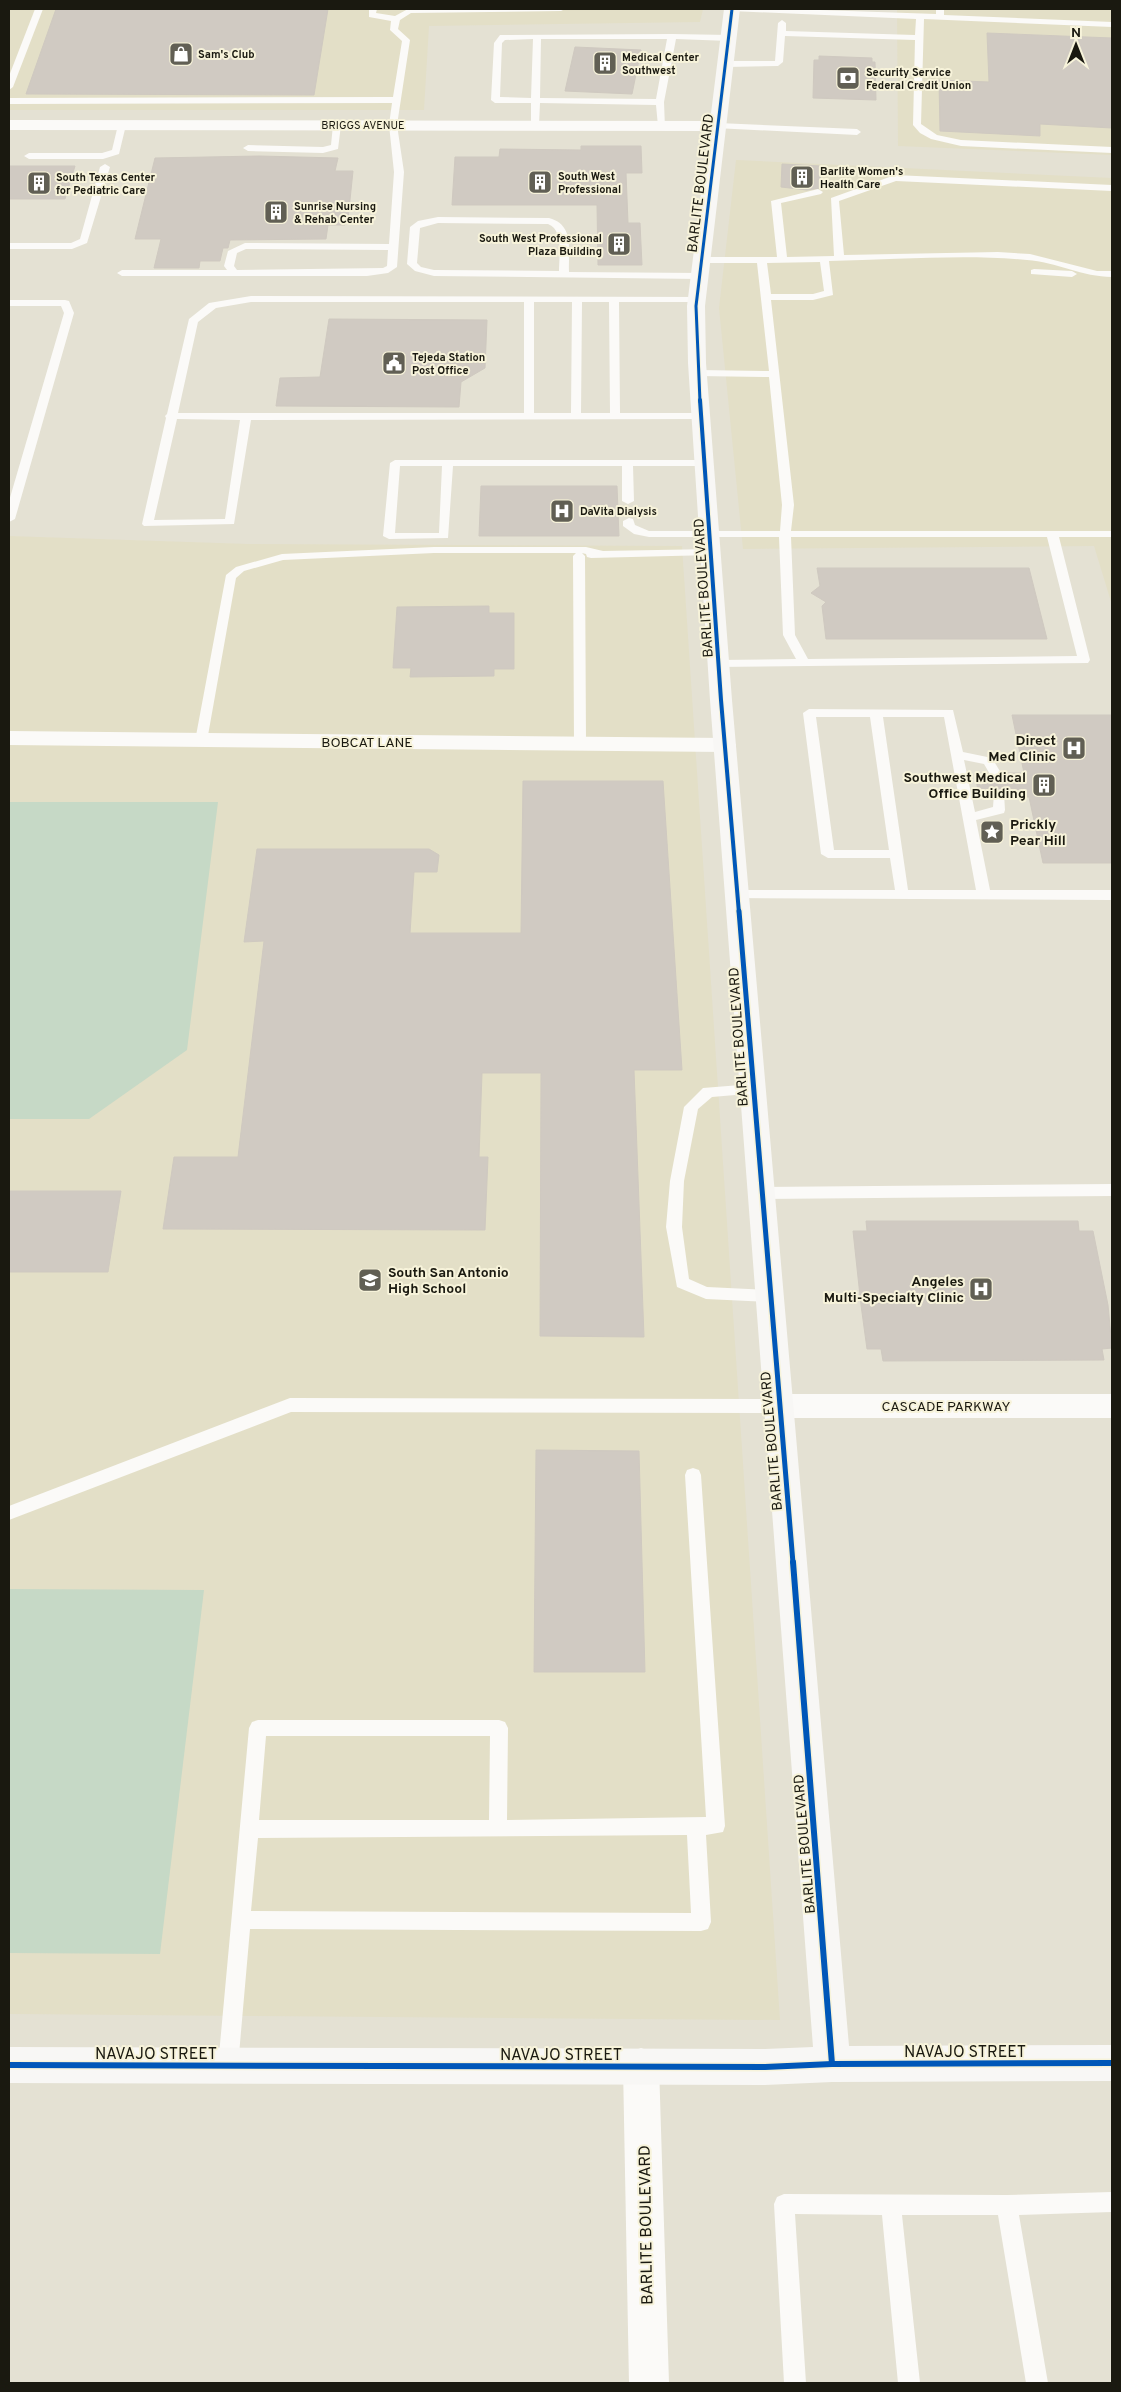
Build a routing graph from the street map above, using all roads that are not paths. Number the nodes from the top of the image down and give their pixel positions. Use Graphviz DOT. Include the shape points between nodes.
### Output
graph roads {
  1 [pos="39,9"];
  2 [pos="373,9"];
  3 [pos="561,9"];
  4 [pos="732,9"];
  5 [pos="409,10"];
  6 [pos="783,10"];
  7 [pos="940,13"];
  8 [pos="920,16"];
  9 [pos="396,19"];
  10 [pos="1112,24"];
  11 [pos="782,33"];
  12 [pos="537,37"];
  13 [pos="672,37"];
  14 [pos="728,38"];
  15 [pos="920,38"];
  16 [pos="726,64"];
  17 [pos="9,87"];
  18 [pos="398,100"];
  19 [pos="9,101"];
  20 [pos="535,101"];
  21 [pos="660,102"];
  22 [pos="9,125"];
  23 [pos="122,125"];
  24 [pos="338,125"];
  25 [pos="393,125"];
  26 [pos="535,125"];
  27 [pos="662,126"];
  28 [pos="718,126"];
  29 [pos="857,132"];
  30 [pos="248,148"];
  31 [pos="1112,150"];
  32 [pos="29,156"];
  33 [pos="105,167"];
  34 [pos="879,184"];
  35 [pos="838,188"];
  36 [pos="1112,188"];
  37 [pos="818,192"];
  38 [pos="9,246"];
  39 [pos="393,246"];
  40 [pos="998,255"];
  41 [pos="824,258"];
  42 [pos="839,258"];
  43 [pos="782,259"];
  44 [pos="762,260"];
  45 [pos="1017,265"];
  46 [pos="1034,272"];
  47 [pos="122,273"];
  48 [pos="234,273"];
  49 [pos="1097,274"];
  50 [pos="1112,274"];
  51 [pos="564,275"];
  52 [pos="700,278"];
  53 [pos="766,298"];
  54 [pos="529,300"];
  55 [pos="577,300"];
  56 [pos="614,300"];
  57 [pos="9,303"];
  58 [pos="698,373"];
  59 [pos="774,374"];
  60 [pos="170,416"];
  61 [pos="529,416"];
  62 [pos="576,416"];
  63 [pos="615,416"];
  64 [pos="702,416"];
  65 [pos="246,417"];
  66 [pos="448,463"];
  67 [pos="627,463"];
  68 [pos="704,463"];
  69 [pos="628,501"];
  70 [pos="9,519"];
  71 [pos="629,521"];
  72 [pos="785,534"];
  73 [pos="1052,534"];
  74 [pos="1112,534"];
  75 [pos="711,544"];
  76 [pos="600,554"];
  77 [pos="579,556"];
  78 [pos="260,563"];
  79 [pos="803,662"];
  80 [pos="719,664"];
  81 [pos="876,713"];
  82 [pos="9,738"];
  83 [pos="201,741"];
  84 [pos="580,743"];
  85 [pos="725,745"];
  86 [pos="957,755"];
  87 [pos="996,774"];
  88 [pos="999,797"];
  89 [pos="969,818"];
  90 [pos="896,854"];
  91 [pos="739,895"];
  92 [pos="902,895"];
  93 [pos="984,895"];
  94 [pos="1112,895"];
  95 [pos="754,1089"];
  96 [pos="1112,1190"];
  97 [pos="761,1194"];
  98 [pos="770,1296"];
  99 [pos="780,1406"];
  100 [pos="1112,1406"];
  101 [pos="693,1475"];
  102 [pos="9,1513"];
  103 [pos="696,1826"];
  104 [pos="248,1829"];
  105 [pos="498,1829"];
  106 [pos="240,1920"];
  107 [pos="1112,2063"];
  108 [pos="832,2064"];
  109 [pos="9,2065"];
  110 [pos="228,2066"];
  111 [pos="641,2066"];
  112 [pos="1112,2202"];
  113 [pos="891,2204"];
  114 [pos="1008,2204"];
  115 [pos="649,2383"];
  116 [pos="795,2383"];
  117 [pos="909,2383"];
  118 [pos="1037,2383"];
  1 -- 17 [label="lane"];
  2 -- 9 [label="lane" via="372,14"];
  3 -- 5 [label="lane"];
  4 -- 6 [label="lane"];
  4 -- 14 [label="street, BARLITE BOULEVARD"];
  5 -- 9 [label="lane"];
  6 -- 8 [label="lane"];
  6 -- 11 [label="lane"];
  7 -- 8 [label="lane"];
  7 -- 10 [label="lane"];
  8 -- 15 [label="lane"];
  9 -- 18 [label="lane" via="394,30 406,40"];
  11 -- 15 [label="lane"];
  11 -- 16 [label="lane" via="779,62"];
  12 -- 13 [label="lane"];
  12 -- 20 [label="lane"];
  12 -- 20 [label="lane" via="503,37 498,43 495,100"];
  13 -- 14 [label="lane"];
  13 -- 21 [label="lane"];
  14 -- 16 [label="street, BARLITE BOULEVARD"];
  15 -- 31 [label="lane" via="918,125 923,132 961,143"];
  16 -- 28 [label="street, BARLITE BOULEVARD"];
  18 -- 19 [label="lane"];
  18 -- 25 [label="lane"];
  20 -- 21 [label="lane"];
  20 -- 26 [label="lane"];
  21 -- 27 [label="lane"];
  22 -- 23 [label="street, BRIGGS AVENUE"];
  23 -- 24 [label="street, BRIGGS AVENUE"];
  23 -- 32 [label="lane" via="116,152 112,154"];
  24 -- 25 [label="street, BRIGGS AVENUE"];
  24 -- 30 [label="lane" via="335,147 323,150"];
  25 -- 26 [label="street, BRIGGS AVENUE"];
  25 -- 39 [label="lane" via="399,172"];
  26 -- 27 [label="street, BRIGGS AVENUE"];
  27 -- 28 [label="street, BRIGGS AVENUE"];
  28 -- 29 [label="lane"];
  28 -- 52 [label="street, BARLITE BOULEVARD"];
  33 -- 38 [label="lane" via="81,244"];
  34 -- 35 [label="lane"];
  34 -- 36 [label="lane" via="895,178"];
  34 -- 42 [label="lane" via="834,200"];
  37 -- 43 [label="lane" via="776,201"];
  39 -- 48 [label="lane" via="392,267 385,271"];
  39 -- 48 [label="lane" via="245,246 233,251 229,266"];
  40 -- 42 [label="lane"];
  40 -- 45 [label="lane"];
  40 -- 49 [label="lane" via="1030,257"];
  41 -- 42 [label="lane"];
  41 -- 43 [label="lane"];
  41 -- 53 [label="lane" via="828,293 813,298"];
  43 -- 44 [label="lane"];
  44 -- 52 [label="lane"];
  44 -- 53 [label="lane"];
  46 -- 49 [label="lane"];
  47 -- 48 [label="lane"];
  49 -- 50 [label="lane"];
  51 -- 51 [label="lane" via="426,272 412,264 415,227 438,220 548,221 563,231"];
  51 -- 52 [label="lane"];
  52 -- 56 [label="lane"];
  52 -- 58 [label="street, BARLITE BOULEVARD"];
  53 -- 59 [label="lane"];
  54 -- 55 [label="lane"];
  54 -- 60 [label="lane" via="251,299 212,304 193,321"];
  54 -- 61 [label="lane"];
  55 -- 56 [label="lane"];
  55 -- 62 [label="lane"];
  56 -- 63 [label="lane"];
  57 -- 70 [label="lane" via="65,303 69,313"];
  58 -- 59 [label="lane"];
  58 -- 64 [label="street, BARLITE BOULEVARD"];
  59 -- 72 [label="lane" via="788,505"];
  60 -- 65 [label="lane"];
  60 -- 65 [label="lane" via="148,524 230,522"];
  61 -- 62 [label="lane"];
  61 -- 65 [label="lane"];
  62 -- 63 [label="lane"];
  63 -- 64 [label="lane"];
  64 -- 68 [label="street, BARLITE BOULEVARD"];
  66 -- 66 [label="lane" via="395,463 389,536 444,536"];
  66 -- 67 [label="lane"];
  67 -- 68 [label="lane"];
  67 -- 69 [label="lane"];
  68 -- 75 [label="street, BARLITE BOULEVARD"];
  71 -- 75 [label="lane" via="629,526 638,532"];
  72 -- 73 [label="lane"];
  72 -- 75 [label="lane"];
  72 -- 79 [label="lane" via="789,635"];
  73 -- 74 [label="lane"];
  73 -- 79 [label="lane" via="1084,660"];
  75 -- 76 [label="lane" via="668,552"];
  75 -- 80 [label="street, BARLITE BOULEVARD"];
  76 -- 77 [label="lane"];
  76 -- 78 [label="lane" via="586,550 434,550 282,557"];
  77 -- 78 [label="lane"];
  77 -- 84 [label="lane"];
  78 -- 83 [label="lane" via="240,569 230,577"];
  79 -- 80 [label="lane"];
  80 -- 85 [label="street, BARLITE BOULEVARD"];
  81 -- 86 [label="lane" via="949,713"];
  81 -- 90 [label="lane"];
  81 -- 90 [label="lane" via="809,714 828,854"];
  82 -- 83 [label="street, BOBCAT LANE"];
  83 -- 84 [label="street, BOBCAT LANE"];
  84 -- 85 [label="street, BOBCAT LANE"];
  85 -- 91 [label="street, BARLITE BOULEVARD"];
  86 -- 87 [label="lane" via="988,761"];
  86 -- 89 [label="lane"];
  88 -- 89 [label="lane" via="999,810"];
  89 -- 93 [label="lane"];
  90 -- 92 [label="lane"];
  91 -- 92 [label="lane"];
  91 -- 95 [label="street, BARLITE BOULEVARD"];
  92 -- 93 [label="lane"];
  93 -- 94 [label="lane"];
  95 -- 97 [label="street, BARLITE BOULEVARD"];
  95 -- 98 [label="lane" via="708,1092 691,1107 674,1227 682,1283 706,1293"];
  96 -- 97 [label="lane"];
  97 -- 98 [label="street, BARLITE BOULEVARD"];
  98 -- 99 [label="street, BARLITE BOULEVARD"];
  99 -- 100 [label="street, CASCADE PARKWAY"];
  99 -- 102 [label="lane" via="290,1405"];
  99 -- 108 [label="street, BARLITE BOULEVARD"];
  101 -- 103 [label="lane" via="716,1826"];
  103 -- 105 [label="lane"];
  103 -- 106 [label="lane" via="700,1922"];
  104 -- 105 [label="lane"];
  104 -- 105 [label="lane" via="258,1728 499,1728"];
  104 -- 106 [label="lane"];
  106 -- 110 [label="lane"];
  107 -- 108 [label="street, NAVAJO STREET"];
  108 -- 111 [label="street, NAVAJO STREET"];
  109 -- 110 [label="street, NAVAJO STREET"];
  110 -- 111 [label="street, NAVAJO STREET"];
  111 -- 115 [label="street, BARLITE BOULEVARD"];
  112 -- 114 [label="lane"];
  113 -- 114 [label="lane"];
  113 -- 116 [label="lane" via="784,2204"];
  113 -- 117 [label="lane"];
  114 -- 118 [label="lane"];
}
